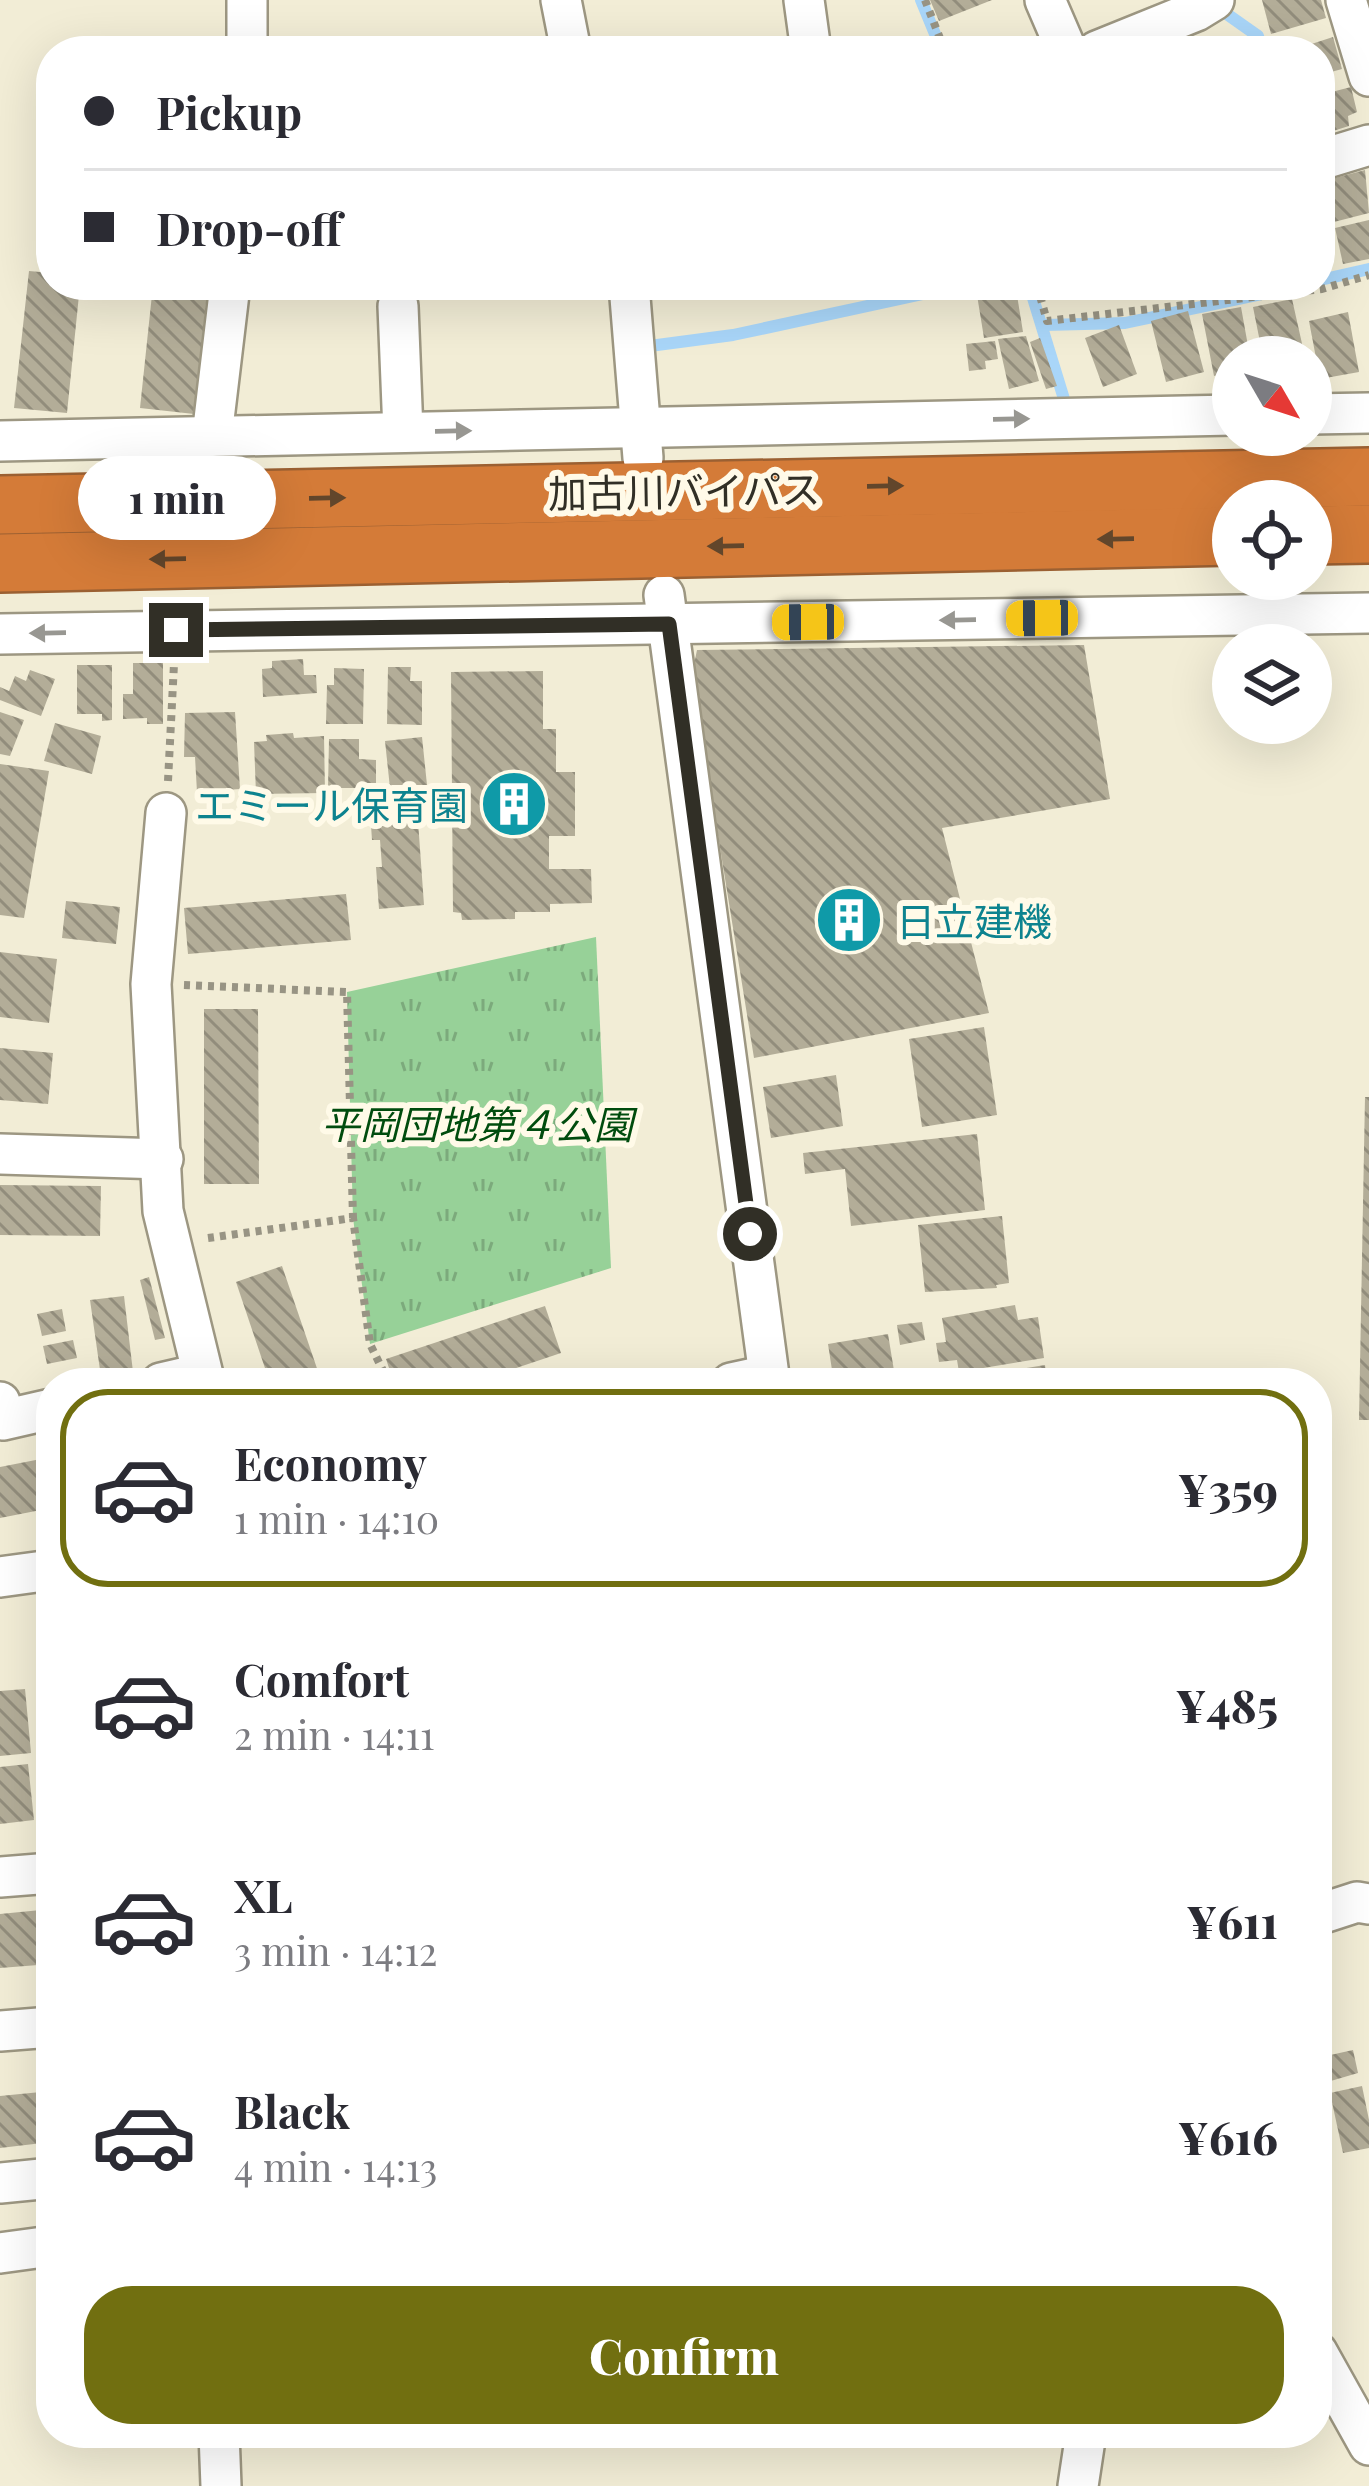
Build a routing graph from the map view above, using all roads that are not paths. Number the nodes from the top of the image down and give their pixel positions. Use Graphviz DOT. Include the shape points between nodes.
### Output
graph roads {
  1 [pos="248,0"];
  2 [pos="561,0"];
  3 [pos="805,0"];
  4 [pos="1045,0"];
  5 [pos="1346,0"];
  6 [pos="1201,4"];
  7 [pos="248,36"];
  8 [pos="568,36"];
  9 [pos="810,36"];
  10 [pos="1061,36"];
  11 [pos="1130,36"];
  12 [pos="1369,76"];
  13 [pos="1369,145"];
  14 [pos="1335,155"];
  15 [pos="228,300"];
  16 [pos="630,300"];
  17 [pos="398,306"];
  18 [pos="1369,413"];
  19 [pos="1332,414"];
  20 [pos="1212,416"];
  21 [pos="403,432"];
  22 [pos="212,436"];
  23 [pos="0,441"];
  24 [pos="642,442"];
  25 [pos="1369,477"];
  26 [pos="0,505"];
  27 [pos="1369,534"];
  28 [pos="1332,535"];
  29 [pos="1212,536"];
  30 [pos="0,563"];
  31 [pos="666,609"];
  32 [pos="1369,614"];
  33 [pos="0,634"];
  34 [pos="166,813"];
  35 [pos="0,1154"];
  36 [pos="163,1159"];
  37 [pos="200,1368"];
  38 [pos="755,1368"];
  39 [pos="36,1411"];
  40 [pos="1,1415"];
  41 [pos="36,1572"];
  42 [pos="0,1577"];
  43 [pos="36,1874"];
  44 [pos="0,1877"];
  45 [pos="1369,1904"];
  46 [pos="1332,1910"];
  47 [pos="36,2028"];
  48 [pos="0,2031"];
  49 [pos="36,2179"];
  50 [pos="0,2182"];
  51 [pos="36,2248"];
  52 [pos="0,2253"];
  53 [pos="1332,2379"];
  54 [pos="1369,2445"];
  55 [pos="220,2448"];
  56 [pos="1084,2448"];
  57 [pos="221,2486"];
  58 [pos="1078,2486"];
  1 -- 7 [label="street"];
  2 -- 8 [label="street"];
  3 -- 9 [label="street"];
  4 -- 10 [label="street"];
  5 -- 12 [label="street"];
  6 -- 11 [label="street"];
  13 -- 14 [label="street"];
  15 -- 22 [label="street"];
  16 -- 24 [label="street"];
  17 -- 21 [label="street"];
  18 -- 19 [label="street"];
  24 -- 20 [label="street, one-way"];
  21 -- 22 [label="street"];
  21 -- 24 [label="street, one-way"];
  22 -- 23 [label="street"];
  26 -- 25 [label="highway, 加古川バイパス, one-way"];
  27 -- 28 [label="highway"];
  29 -- 30 [label="highway, 加古川バイパス, one-way"];
  32 -- 31 [label="street, one-way"];
  31 -- 33 [label="street, one-way"];
  31 -- 38 [label="street"];
  34 -- 36 [label="street" via="151,984"];
  35 -- 36 [label="street"];
  36 -- 37 [label="street" via="163,1211"];
  39 -- 40 [label="street"];
  41 -- 42 [label="street"];
  43 -- 44 [label="street"];
  45 -- 46 [label="street"];
  47 -- 48 [label="street"];
  49 -- 50 [label="street"];
  51 -- 52 [label="street"];
  53 -- 54 [label="street"];
  55 -- 57 [label="street"];
  56 -- 58 [label="street"];
}
